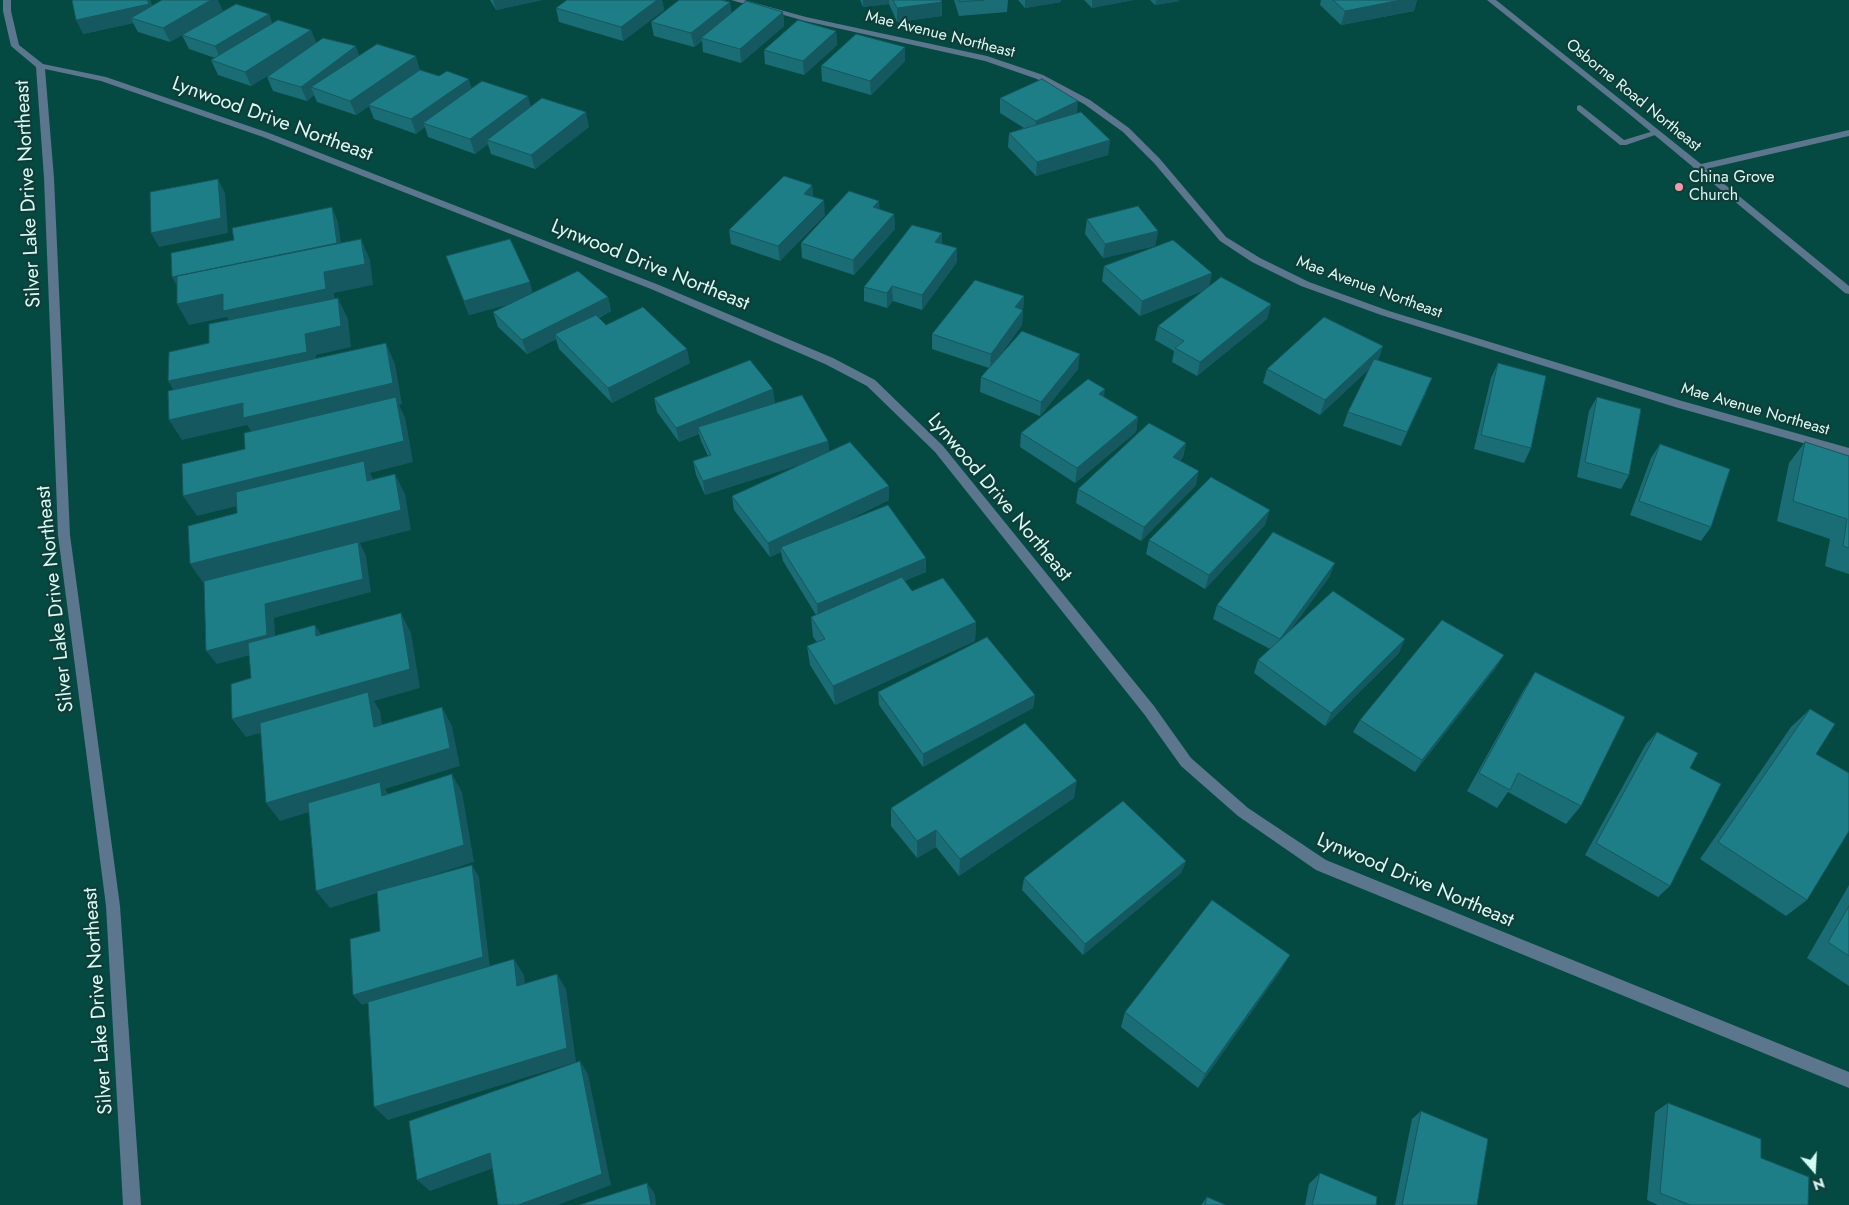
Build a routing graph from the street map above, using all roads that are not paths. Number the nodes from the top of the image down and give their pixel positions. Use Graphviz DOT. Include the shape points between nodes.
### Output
graph roads {
  1 [pos="7,0"];
  2 [pos="735,0"];
  3 [pos="1491,0"];
  4 [pos="40,66"];
  5 [pos="1580,108"];
  6 [pos="1657,133"];
  7 [pos="1849,133"];
  8 [pos="1697,168"];
  9 [pos="1849,291"];
  10 [pos="1849,452"];
  11 [pos="1849,1080"];
  12 [pos="132,1205"];
  1 -- 4 [label="street, Silver Lake Drive Northeast" via="15,46"];
  2 -- 10 [label="street, Mae Avenue Northeast" via="987,59 1040,77 1087,102 1126,130 1157,161 1223,239 1256,260 1305,284 1385,313 1679,404"];
  3 -- 6 [label="street, Osborne Road Northeast"];
  4 -- 11 [label="street, Lynwood Drive Northeast" via="103,79 266,135 655,287 830,361 871,383 938,449 1143,703 1186,762 1243,812 1321,865"];
  4 -- 12 [label="street, Silver Lake Drive Northeast" via="49,178 64,535 113,906"];
  5 -- 6 [label="street" via="1622,143"];
  6 -- 8 [label="street, Osborne Road Northeast"];
  7 -- 8 [label="street"];
  8 -- 9 [label="street, Osborne Road Northeast"];
}
